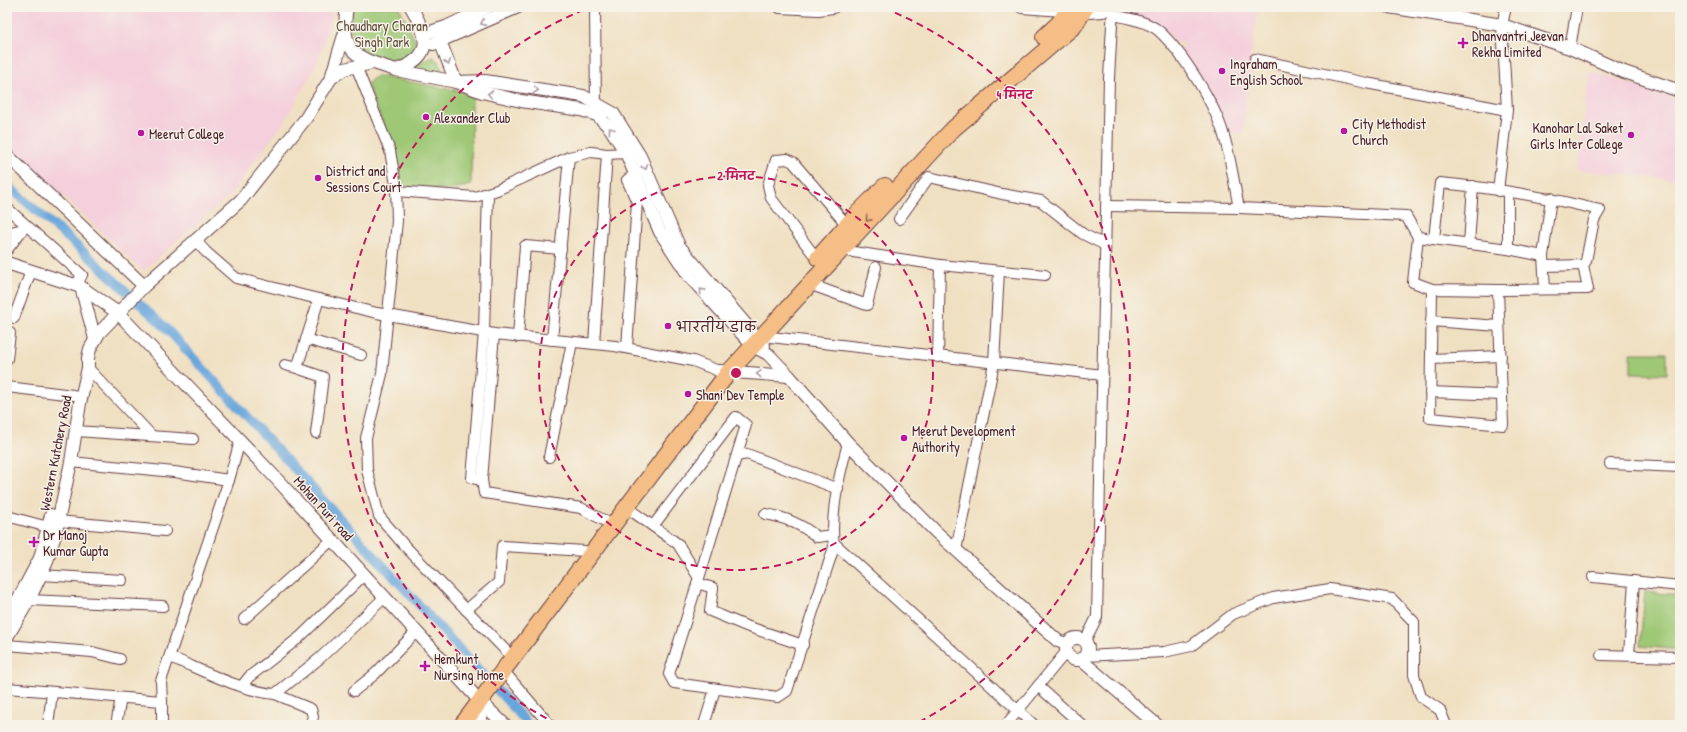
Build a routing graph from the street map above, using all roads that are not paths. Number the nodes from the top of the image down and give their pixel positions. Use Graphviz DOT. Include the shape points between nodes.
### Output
graph roads {
  1 [pos="347,7"];
  2 [pos="411,7"];
  3 [pos="488,7"];
  4 [pos="518,7"];
  5 [pos="595,7"];
  6 [pos="780,7"];
  7 [pos="833,7"];
  8 [pos="1022,7"];
  9 [pos="1395,7"];
  10 [pos="1506,7"];
  11 [pos="1577,7"];
  12 [pos="1077,9"];
  13 [pos="1107,10"];
  14 [pos="1502,25"];
  15 [pos="346,32"];
  16 [pos="424,34"];
  17 [pos="440,41"];
  18 [pos="425,48"];
  19 [pos="1570,48"];
  20 [pos="1255,59"];
  21 [pos="373,63"];
  22 [pos="356,66"];
  23 [pos="396,70"];
  24 [pos="332,78"];
  25 [pos="456,82"];
  26 [pos="1680,91"];
  27 [pos="596,109"];
  28 [pos="1507,110"];
  29 [pos="626,153"];
  30 [pos="607,154"];
  31 [pos="7,155"];
  32 [pos="569,157"];
  33 [pos="911,173"];
  34 [pos="636,174"];
  35 [pos="929,177"];
  36 [pos="1473,186"];
  37 [pos="1498,190"];
  38 [pos="396,191"];
  39 [pos="488,192"];
  40 [pos="1508,192"];
  41 [pos="1551,198"];
  42 [pos="1106,206"];
  43 [pos="7,208"];
  44 [pos="1239,208"];
  45 [pos="899,219"];
  46 [pos="847,225"];
  47 [pos="7,232"];
  48 [pos="1418,237"];
  49 [pos="1434,239"];
  50 [pos="195,240"];
  51 [pos="1469,244"];
  52 [pos="1105,245"];
  53 [pos="561,249"];
  54 [pos="1508,249"];
  55 [pos="7,250"];
  56 [pos="840,250"];
  57 [pos="817,259"];
  58 [pos="1544,261"];
  59 [pos="7,263"];
  60 [pos="940,264"];
  61 [pos="1583,265"];
  62 [pos="876,267"];
  63 [pos="31,271"];
  64 [pos="998,272"];
  65 [pos="1045,275"];
  66 [pos="809,284"];
  67 [pos="78,286"];
  68 [pos="141,289"];
  69 [pos="1432,289"];
  70 [pos="1545,289"];
  71 [pos="1498,290"];
  72 [pos="319,299"];
  73 [pos="118,313"];
  74 [pos="388,315"];
  75 [pos="14,318"];
  76 [pos="1431,321"];
  77 [pos="1499,326"];
  78 [pos="10,333"];
  79 [pos="489,333"];
  80 [pos="518,337"];
  81 [pos="95,339"];
  82 [pos="306,339"];
  83 [pos="756,339"];
  84 [pos="552,340"];
  85 [pos="572,342"];
  86 [pos="594,344"];
  87 [pos="627,348"];
  88 [pos="361,355"];
  89 [pos="1501,356"];
  90 [pos="938,357"];
  91 [pos="7,359"];
  92 [pos="1431,359"];
  93 [pos="88,363"];
  94 [pos="994,363"];
  95 [pos="285,365"];
  96 [pos="297,368"];
  97 [pos="723,372"];
  98 [pos="1102,375"];
  99 [pos="789,376"];
  100 [pos="7,387"];
  101 [pos="1430,392"];
  102 [pos="73,395"];
  103 [pos="1502,395"];
  104 [pos="76,431"];
  105 [pos="316,433"];
  106 [pos="152,436"];
  107 [pos="193,439"];
  108 [pos="240,440"];
  109 [pos="848,443"];
  110 [pos="737,456"];
  111 [pos="549,457"];
  112 [pos="71,462"];
  113 [pos="1610,464"];
  114 [pos="1680,467"];
  115 [pos="229,480"];
  116 [pos="838,489"];
  117 [pos="626,507"];
  118 [pos="765,514"];
  119 [pos="7,516"];
  120 [pos="607,522"];
  121 [pos="53,524"];
  122 [pos="653,526"];
  123 [pos="165,531"];
  124 [pos="833,539"];
  125 [pos="332,540"];
  126 [pos="956,550"];
  127 [pos="585,551"];
  128 [pos="41,575"];
  129 [pos="364,575"];
  130 [pos="1593,577"];
  131 [pos="122,580"];
  132 [pos="698,581"];
  133 [pos="1634,581"];
  134 [pos="1680,586"];
  135 [pos="385,598"];
  136 [pos="29,600"];
  137 [pos="163,606"];
  138 [pos="466,610"];
  139 [pos="244,619"];
  140 [pos="538,619"];
  141 [pos="7,620"];
  142 [pos="416,632"];
  143 [pos="7,637"];
  144 [pos="1085,641"];
  145 [pos="7,645"];
  146 [pos="803,645"];
  147 [pos="1066,648"];
  148 [pos="1601,655"];
  149 [pos="1629,655"];
  150 [pos="170,657"];
  151 [pos="1680,657"];
  152 [pos="1082,658"];
  153 [pos="120,659"];
  154 [pos="502,666"];
  155 [pos="242,686"];
  156 [pos="1038,686"];
  157 [pos="7,688"];
  158 [pos="715,689"];
  159 [pos="354,691"];
  160 [pos="52,693"];
  161 [pos="275,694"];
  162 [pos="483,697"];
  163 [pos="121,698"];
  164 [pos="162,701"];
  165 [pos="1018,710"];
  166 [pos="48,725"];
  167 [pos="116,725"];
  168 [pos="162,725"];
  169 [pos="310,725"];
  170 [pos="455,725"];
  171 [pos="462,725"];
  172 [pos="478,725"];
  173 [pos="505,725"];
  174 [pos="550,725"];
  175 [pos="704,725"];
  176 [pos="1006,725"];
  177 [pos="1034,725"];
  178 [pos="1082,725"];
  179 [pos="1157,725"];
  180 [pos="1446,725"];
  1 -- 15 [label="street"];
  2 -- 16 [label="street"];
  3 -- 16 [label="street" via="446,27"];
  4 -- 17 [label="street, one-way"];
  5 -- 27 [label="street"];
  6 -- 7 [label="street"];
  8 -- 12 [label="street"];
  9 -- 14 [label="street"];
  10 -- 14 [label="street"];
  11 -- 19 [label="street"];
  12 -- 13 [label="street"];
  12 -- 33 [label="main road" via="1074,26 953,129"];
  12 -- 46 [label="main road" via="944,127"];
  13 -- 42 [label="street" via="1109,78"];
  13 -- 44 [label="street" via="1158,30 1196,79 1225,136"];
  14 -- 19 [label="street"];
  14 -- 28 [label="street"];
  15 -- 21 [label="street" via="351,50 363,60"];
  15 -- 24 [label="street"];
  16 -- 18 [label="street"];
  17 -- 18 [label="street"];
  17 -- 25 [label="street, one-way"];
  18 -- 23 [label="street" via="414,62"];
  19 -- 26 [label="street" via="1624,72"];
  20 -- 28 [label="street"];
  21 -- 22 [label="street"];
  21 -- 23 [label="street"];
  22 -- 24 [label="street" via="344,69"];
  22 -- 38 [label="street" via="390,151"];
  23 -- 25 [label="street"];
  24 -- 50 [label="street, Western Kutchery Road" via="306,118 241,200"];
  25 -- 27 [label="street" via="490,94"];
  29 -- 27 [label="street, one-way"];
  27 -- 83 [label="street, one-way" via="613,113 624,128 640,156 679,246"];
  28 -- 37 [label="street"];
  29 -- 30 [label="street"];
  29 -- 34 [label="street"];
  30 -- 32 [label="street" via="591,152"];
  30 -- 86 [label="street"];
  31 -- 68 [label="street"];
  32 -- 39 [label="street"];
  32 -- 53 [label="street"];
  33 -- 35 [label="street"];
  33 -- 56 [label="main road, one-way"];
  83 -- 34 [label="street, one-way" via="689,276 660,232"];
  34 -- 87 [label="street" via="627,180 637,202"];
  35 -- 45 [label="street"];
  35 -- 52 [label="street" via="1041,202 1083,234"];
  36 -- 37 [label="street"];
  36 -- 49 [label="street" via="1440,183"];
  36 -- 51 [label="street"];
  37 -- 40 [label="street"];
  38 -- 39 [label="street" via="475,197"];
  38 -- 74 [label="street" via="397,221"];
  39 -- 79 [label="street"];
  40 -- 41 [label="street"];
  40 -- 54 [label="street"];
  41 -- 58 [label="street"];
  41 -- 61 [label="street" via="1600,210 1594,220"];
  42 -- 44 [label="street"];
  42 -- 52 [label="street"];
  43 -- 67 [label="street" via="82,275"];
  44 -- 48 [label="street" via="1406,216"];
  46 -- 57 [label="main road"];
  46 -- 57 [label="street" via="793,162 787,159 776,160 768,184 771,198"];
  47 -- 55 [label="street" via="23,229"];
  48 -- 49 [label="street"];
  48 -- 69 [label="street" via="1413,282"];
  49 -- 51 [label="street"];
  50 -- 68 [label="street, Western Kutchery Road"];
  50 -- 72 [label="street" via="236,278"];
  51 -- 54 [label="street"];
  52 -- 98 [label="street"];
  53 -- 80 [label="street" via="525,246"];
  53 -- 84 [label="street"];
  54 -- 58 [label="street"];
  56 -- 60 [label="street"];
  56 -- 66 [label="main road"];
  57 -- 83 [label="main road"];
  58 -- 61 [label="street"];
  58 -- 70 [label="street"];
  59 -- 63 [label="street, Mohan Puri road"];
  60 -- 64 [label="street"];
  60 -- 90 [label="street"];
  61 -- 70 [label="street" via="1588,289"];
  62 -- 66 [label="street" via="867,305"];
  63 -- 67 [label="street, Mohan Puri road"];
  63 -- 75 [label="street"];
  64 -- 65 [label="street"];
  64 -- 94 [label="street"];
  66 -- 83 [label="main road"];
  67 -- 73 [label="street, Mohan Puri road"];
  67 -- 81 [label="street"];
  68 -- 73 [label="street, Western Kutchery Road"];
  69 -- 71 [label="street"];
  69 -- 76 [label="street"];
  70 -- 71 [label="street"];
  71 -- 77 [label="street"];
  72 -- 74 [label="street"];
  72 -- 82 [label="street"];
  73 -- 81 [label="street, Western Kutchery Road"];
  73 -- 108 [label="street, Mohan Puri road"];
  74 -- 79 [label="street"];
  74 -- 138 [label="street" via="382,374 366,438 367,470 379,516"];
  76 -- 77 [label="street"];
  76 -- 92 [label="street"];
  77 -- 89 [label="street"];
  78 -- 91 [label="street"];
  79 -- 80 [label="street"];
  79 -- 120 [label="street" via="482,480 484,493 581,508"];
  80 -- 84 [label="street"];
  81 -- 93 [label="street, Western Kutchery Road"];
  82 -- 88 [label="street"];
  82 -- 96 [label="street"];
  83 -- 90 [label="street"];
  83 -- 97 [label="main road"];
  83 -- 99 [label="street"];
  84 -- 85 [label="street"];
  85 -- 86 [label="street"];
  85 -- 111 [label="street"];
  86 -- 87 [label="street"];
  87 -- 97 [label="street" via="693,361"];
  89 -- 92 [label="street"];
  89 -- 103 [label="street"];
  90 -- 94 [label="street"];
  92 -- 101 [label="street"];
  93 -- 102 [label="street" via="81,366"];
  93 -- 104 [label="street, Western Kutchery Road"];
  93 -- 106 [label="street"];
  94 -- 98 [label="street"];
  94 -- 126 [label="street"];
  95 -- 96 [label="street"];
  96 -- 105 [label="street" via="323,377"];
  99 -- 97 [label="street, one-way"];
  97 -- 117 [label="main road"];
  97 -- 120 [label="main road"];
  98 -- 144 [label="street" via="1097,617"];
  99 -- 109 [label="street"];
  100 -- 102 [label="street"];
  101 -- 103 [label="street"];
  101 -- 103 [label="street" via="1430,418 1503,425"];
  102 -- 121 [label="street"];
  104 -- 106 [label="street"];
  104 -- 112 [label="street, Western Kutchery Road"];
  106 -- 107 [label="street"];
  108 -- 115 [label="street"];
  108 -- 125 [label="street, Mohan Puri road"];
  109 -- 116 [label="street"];
  109 -- 126 [label="street"];
  110 -- 116 [label="street" via="747,454"];
  110 -- 122 [label="street" via="746,425 736,417"];
  110 -- 132 [label="street"];
  112 -- 115 [label="street"];
  112 -- 121 [label="street, Western Kutchery Road"];
  113 -- 114 [label="street"];
  115 -- 150 [label="street"];
  116 -- 124 [label="street" via="832,528"];
  117 -- 122 [label="street"];
  117 -- 140 [label="main road"];
  118 -- 124 [label="street" via="782,517 806,528 817,537"];
  119 -- 121 [label="street"];
  120 -- 127 [label="main road"];
  121 -- 123 [label="street"];
  121 -- 128 [label="street, Western Kutchery Road" via="46,564"];
  121 -- 141 [label="street" via="40,558"];
  122 -- 132 [label="street" via="678,544"];
  124 -- 146 [label="street" via="834,547"];
  124 -- 165 [label="street"];
  125 -- 129 [label="street, Mohan Puri road"];
  125 -- 139 [label="street"];
  126 -- 147 [label="street"];
  127 -- 138 [label="street" via="502,546 499,582"];
  127 -- 140 [label="main road"];
  128 -- 131 [label="street"];
  128 -- 136 [label="street, Western Kutchery Road"];
  129 -- 135 [label="street, Mohan Puri road"];
  129 -- 155 [label="street" via="300,637"];
  130 -- 133 [label="street"];
  132 -- 146 [label="street" via="713,588 710,611"];
  132 -- 158 [label="street" via="670,674 674,683"];
  133 -- 134 [label="street"];
  133 -- 149 [label="street"];
  135 -- 142 [label="street, Mohan Puri road"];
  135 -- 161 [label="street" via="319,659"];
  136 -- 137 [label="street"];
  136 -- 143 [label="street, Western Kutchery Road"];
  138 -- 154 [label="street"];
  140 -- 154 [label="main road"];
  142 -- 159 [label="street" via="375,674"];
  142 -- 162 [label="street, Mohan Puri road"];
  144 -- 147 [label="street" via="1074,638"];
  144 -- 152 [label="street" via="1088,649"];
  145 -- 153 [label="street" via="92,652"];
  146 -- 158 [label="street" via="787,691 778,698"];
  147 -- 152 [label="street" via="1070,658"];
  147 -- 156 [label="street"];
  148 -- 149 [label="street"];
  149 -- 151 [label="street"];
  150 -- 155 [label="street"];
  150 -- 164 [label="street" via="161,681"];
  152 -- 179 [label="street"];
  152 -- 180 [label="street" via="1164,652 1191,646 1233,614 1273,598 1330,590 1392,599 1414,622 1414,675 1421,697 1440,710"];
  154 -- 162 [label="main road"];
  154 -- 174 [label="street"];
  155 -- 161 [label="street"];
  156 -- 165 [label="street"];
  156 -- 178 [label="street"];
  157 -- 160 [label="street"];
  158 -- 175 [label="street"];
  160 -- 163 [label="street"];
  160 -- 166 [label="street"];
  161 -- 169 [label="street" via="311,709"];
  162 -- 170 [label="main road"];
  162 -- 171 [label="main road"];
  162 -- 172 [label="street"];
  162 -- 173 [label="street, Mohan Puri road"];
  163 -- 164 [label="street"];
  163 -- 167 [label="street"];
  164 -- 168 [label="street"];
  165 -- 176 [label="street"];
  165 -- 177 [label="street"];
}
